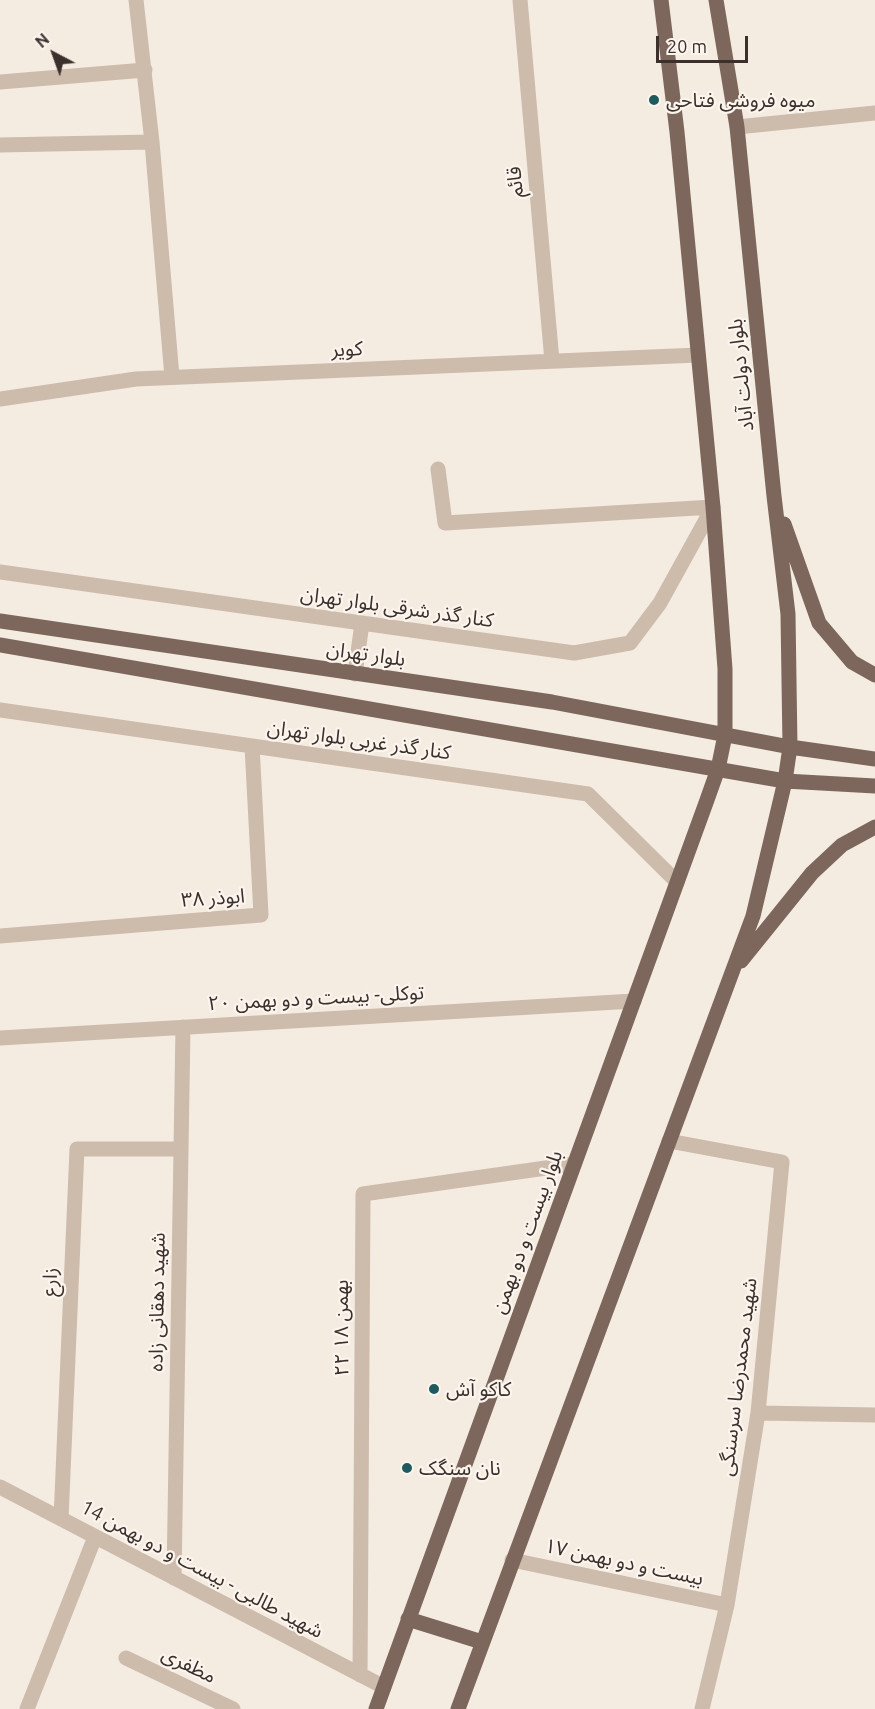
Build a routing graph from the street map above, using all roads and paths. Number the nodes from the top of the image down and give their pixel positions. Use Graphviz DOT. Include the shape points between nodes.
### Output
graph roads {
  1 [pos="136,0"];
  2 [pos="520,0"];
  3 [pos="661,0"];
  4 [pos="716,0"];
  5 [pos="145,70"];
  6 [pos="0,82"];
  7 [pos="875,113"];
  8 [pos="737,127"];
  9 [pos="153,142"];
  10 [pos="0,145"];
  11 [pos="698,355"];
  12 [pos="552,361"];
  13 [pos="172,377"];
  14 [pos="0,399"];
  15 [pos="438,469"];
  16 [pos="774,496"];
  17 [pos="713,507"];
  18 [pos="0,572"];
  19 [pos="0,621"];
  20 [pos="362,623"];
  21 [pos="0,645"];
  22 [pos="355,674"];
  23 [pos="875,675"];
  24 [pos="0,710"];
  25 [pos="725,735"];
  26 [pos="252,746"];
  27 [pos="790,747"];
  28 [pos="875,759"];
  29 [pos="718,769"];
  30 [pos="785,781"];
  31 [pos="875,786"];
  32 [pos="875,827"];
  33 [pos="677,882"];
  34 [pos="0,936"];
  35 [pos="732,972"];
  36 [pos="634,1001"];
  37 [pos="183,1027"];
  38 [pos="0,1038"];
  39 [pos="669,1141"];
  40 [pos="181,1149"];
  41 [pos="574,1164"];
  42 [pos="758,1413"];
  43 [pos="875,1415"];
  44 [pos="0,1487"];
  45 [pos="61,1519"];
  46 [pos="95,1537"];
  47 [pos="512,1560"];
  48 [pos="174,1578"];
  49 [pos="727,1605"];
  50 [pos="408,1619"];
  51 [pos="482,1642"];
  52 [pos="126,1658"];
  53 [pos="360,1675"];
  54 [pos="384,1688"];
  55 [pos="27,1709"];
  56 [pos="233,1709"];
  57 [pos="376,1709"];
  58 [pos="458,1709"];
  59 [pos="702,1709"];
  1 -- 5 [label="street"];
  2 -- 12 [label="street, قائم"];
  3 -- 11 [label="main road, بلوار دولت آباد"];
  4 -- 8 [label="main road, بلوار دولت آباد"];
  5 -- 6 [label="street"];
  5 -- 9 [label="street"];
  7 -- 8 [label="street"];
  8 -- 16 [label="main road, بلوار دولت آباد"];
  9 -- 10 [label="street"];
  9 -- 13 [label="street"];
  11 -- 12 [label="street, کویر"];
  11 -- 17 [label="main road, بلوار دولت آباد"];
  12 -- 13 [label="street, کویر"];
  13 -- 14 [label="street, کویر"];
  15 -- 17 [label="street" via="445,523"];
  16 -- 23 [label="main road" via="819,623 852,662"];
  16 -- 27 [label="main road, بلوار دولت آباد" via="788,614"];
  17 -- 20 [label="street, کنار گذر شرقی بلوار تهران" via="660,603 630,643 574,653"];
  17 -- 25 [label="main road, بلوار دولت آباد"];
  18 -- 20 [label="street, کنار گذر شرقی بلوار تهران"];
  19 -- 22 [label="main road, بلوار تهران"];
  20 -- 22 [label="street"];
  21 -- 29 [label="main road"];
  22 -- 25 [label="main road, بلوار تهران" via="552,702"];
  24 -- 26 [label="street, کنار گذر غربی بلوار تهران"];
  25 -- 27 [label="main road, بلوار تهران"];
  25 -- 29 [label="main road, بلوار دولت آباد"];
  26 -- 33 [label="street, کنار گذر غربی بلوار تهران" via="588,795"];
  26 -- 34 [label="street, ۳۸ ابوذر" via="261,915"];
  27 -- 28 [label="main road, بلوار تهران"];
  27 -- 30 [label="main road, بلوار دولت آباد"];
  29 -- 30 [label="main road"];
  29 -- 33 [label="main road, بلوار بیست و دو بهمن"];
  30 -- 31 [label="main road"];
  30 -- 35 [label="main road" via="753,916"];
  32 -- 35 [label="main road" via="842,845 812,873"];
  33 -- 36 [label="main road, بلوار بیست و دو بهمن"];
  35 -- 39 [label="main road"];
  36 -- 37 [label="street, توکلی- بیست و دو بهمن ۲۰"];
  36 -- 41 [label="main road, بلوار بیست و دو بهمن"];
  37 -- 38 [label="street, توکلی- بیست و دو بهمن ۲۰"];
  37 -- 40 [label="street, شهید دهقانی زاده"];
  39 -- 42 [label="street, شهید محمدرضا سرسنگی" via="782,1162"];
  39 -- 47 [label="main road"];
  40 -- 45 [label="street, زارع" via="77,1149"];
  40 -- 48 [label="street, شهید دهقانی زاده"];
  41 -- 50 [label="main road, بلوار بیست و دو بهمن"];
  41 -- 53 [label="street, ۲۲ بهمن ۱۸" via="363,1194"];
  42 -- 43 [label="street"];
  42 -- 49 [label="street, شهید محمدرضا سرسنگی"];
  44 -- 45 [label="street, شهید طالبی - بیست و دو بهمن 14"];
  45 -- 46 [label="street, شهید طالبی - بیست و دو بهمن 14"];
  46 -- 48 [label="street, شهید طالبی - بیست و دو بهمن 14"];
  46 -- 55 [label="street"];
  47 -- 49 [label="street, بیست و دو بهمن ۱۷"];
  47 -- 51 [label="main road"];
  48 -- 53 [label="street, شهید طالبی - بیست و دو بهمن 14"];
  49 -- 59 [label="street, شهید محمدرضا سرسنگی"];
  50 -- 51 [label="main road"];
  50 -- 54 [label="main road, بلوار بیست و دو بهمن"];
  51 -- 58 [label="main road"];
  52 -- 56 [label="street, مظفری"];
  53 -- 54 [label="street, شهید طالبی - بیست و دو بهمن 14"];
  54 -- 57 [label="main road, بلوار بیست و دو بهمن"];
}
